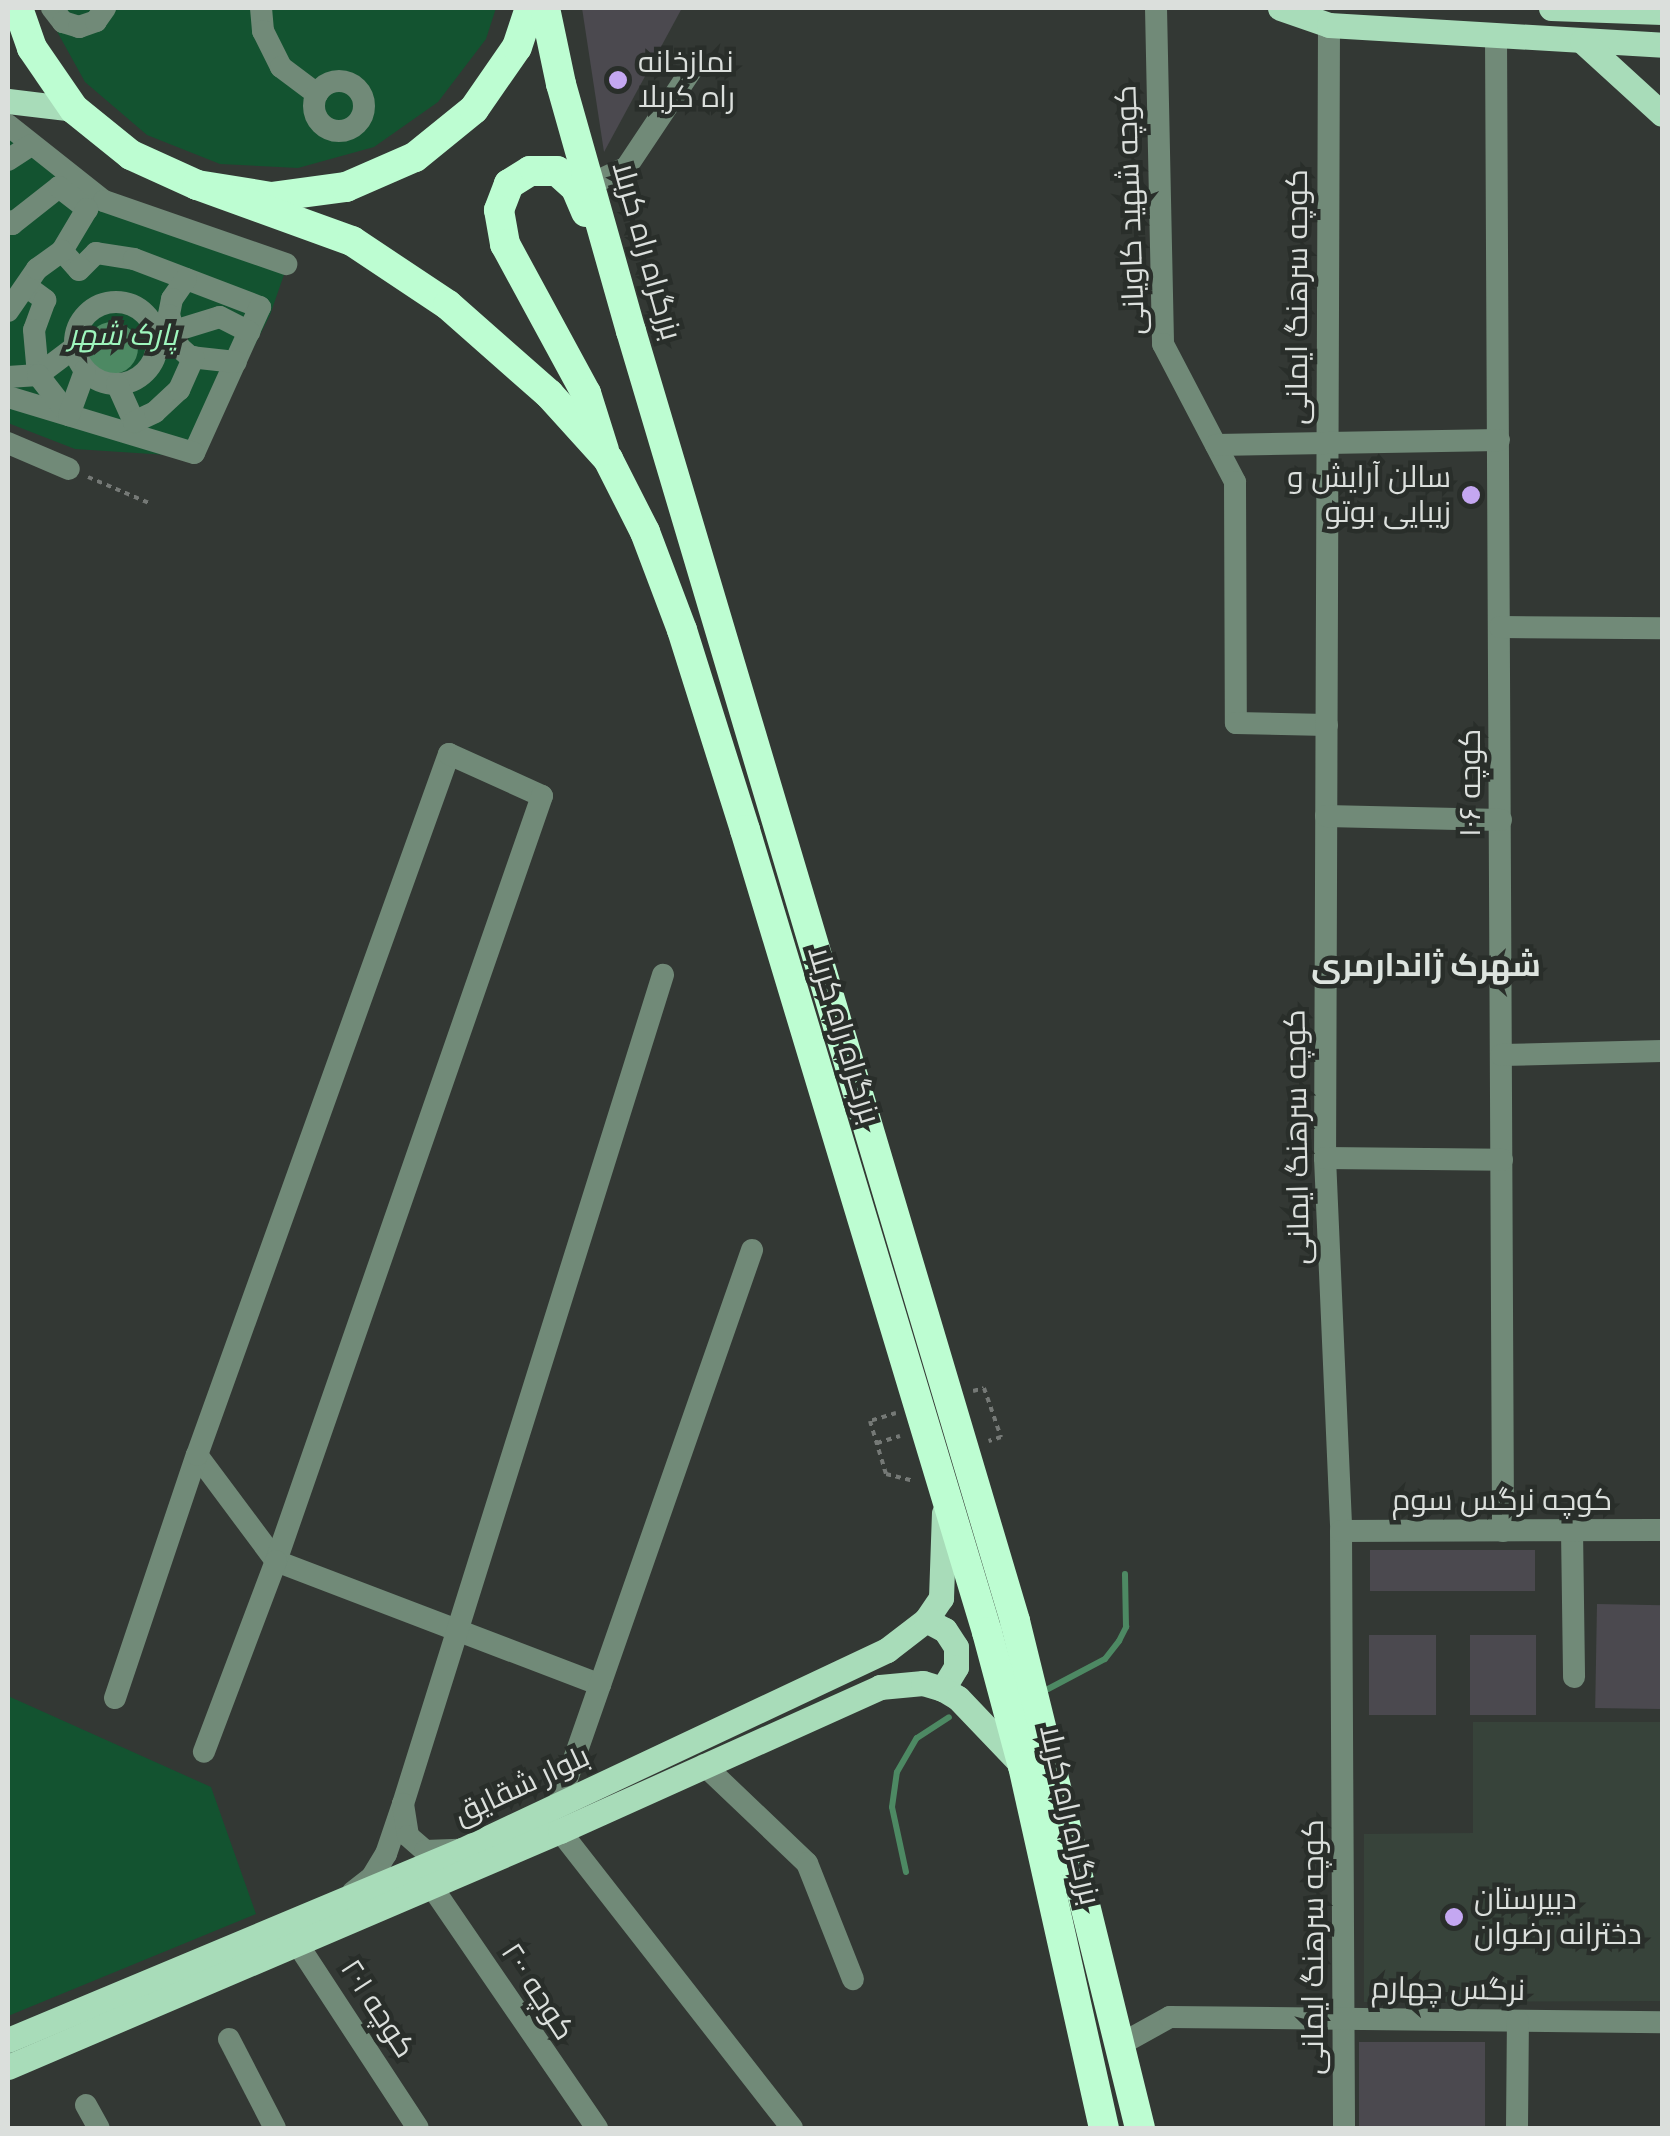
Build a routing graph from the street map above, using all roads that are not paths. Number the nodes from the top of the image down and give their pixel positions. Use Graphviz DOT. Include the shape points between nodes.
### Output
graph roads {
  1 [pos="18,8"];
  2 [pos="52,8"];
  3 [pos="105,8"];
  4 [pos="261,8"];
  5 [pos="530,8"];
  6 [pos="545,8"];
  7 [pos="1156,8"];
  8 [pos="1280,8"];
  9 [pos="1551,8"];
  10 [pos="1586,8"];
  11 [pos="1662,12"];
  12 [pos="1329,25"];
  13 [pos="1496,36"];
  14 [pos="1582,41"];
  15 [pos="1662,45"];
  16 [pos="694,66"];
  17 [pos="317,94"];
  18 [pos="8,102"];
  19 [pos="74,109"];
  20 [pos="1662,114"];
  21 [pos="8,125"];
  22 [pos="31,144"];
  23 [pos="8,160"];
  24 [pos="591,184"];
  25 [pos="197,185"];
  26 [pos="9,225"];
  27 [pos="62,250"];
  28 [pos="286,264"];
  29 [pos="79,270"];
  30 [pos="186,278"];
  31 [pos="26,286"];
  32 [pos="228,294"];
  33 [pos="172,299"];
  34 [pos="44,302"];
  35 [pos="103,304"];
  36 [pos="8,311"];
  37 [pos="149,318"];
  38 [pos="220,318"];
  39 [pos="82,319"];
  40 [pos="631,331"];
  41 [pos="249,332"];
  42 [pos="175,346"];
  43 [pos="75,347"];
  44 [pos="236,362"];
  45 [pos="86,371"];
  46 [pos="38,375"];
  47 [pos="8,377"];
  48 [pos="116,384"];
  49 [pos="8,397"];
  50 [pos="69,415"];
  51 [pos="136,429"];
  52 [pos="1500,440"];
  53 [pos="8,444"];
  54 [pos="1328,444"];
  55 [pos="1216,445"];
  56 [pos="608,460"];
  57 [pos="70,469"];
  58 [pos="1500,627"];
  59 [pos="1662,628"];
  60 [pos="1327,726"];
  61 [pos="1326,816"];
  62 [pos="1501,820"];
  63 [pos="664,976"];
  64 [pos="1662,1051"];
  65 [pos="1502,1055"];
  66 [pos="1325,1158"];
  67 [pos="1502,1160"];
  68 [pos="752,1250"];
  69 [pos="198,1454"];
  70 [pos="942,1488"];
  71 [pos="1503,1530"];
  72 [pos="1572,1530"];
  73 [pos="1662,1530"];
  74 [pos="1341,1532"];
  75 [pos="276,1560"];
  76 [pos="926,1620"];
  77 [pos="457,1632"];
  78 [pos="1574,1677"];
  79 [pos="600,1685"];
  80 [pos="943,1689"];
  81 [pos="115,1698"];
  82 [pos="204,1752"];
  83 [pos="704,1765"];
  84 [pos="1023,1766"];
  85 [pos="403,1804"];
  86 [pos="558,1805"];
  87 [pos="560,1831"];
  88 [pos="462,1850"];
  89 [pos="432,1886"];
  90 [pos="344,1899"];
  91 [pos="291,1934"];
  92 [pos="852,1978"];
  93 [pos="1345,2019"];
  94 [pos="1518,2021"];
  95 [pos="1662,2022"];
  96 [pos="229,2038"];
  97 [pos="8,2040"];
  98 [pos="1121,2044"];
  99 [pos="8,2066"];
  100 [pos="86,2105"];
  101 [pos="99,2128"];
  102 [pos="275,2128"];
  103 [pos="418,2128"];
  104 [pos="597,2128"];
  105 [pos="792,2128"];
  106 [pos="1104,2128"];
  107 [pos="1140,2128"];
  108 [pos="1344,2128"];
  109 [pos="1516,2128"];
  1 -- 19 [label="highway" via="32,48"];
  2 -- 3 [label="street" via="63,22 80,27"];
  4 -- 17 [label="street" via="275,56"];
  5 -- 25 [label="highway" via="517,48 474,109 415,157 346,187 271,197"];
  6 -- 24 [label="highway, بزرگراه راه کربلا"];
  7 -- 55 [label="street, کوچه شهید کاویانی" via="1163,344"];
  8 -- 12 [label="main road"];
  9 -- 10 [label="main road"];
  10 -- 11 [label="main road"];
  12 -- 13 [label="main road"];
  12 -- 54 [label="street, کوچه سرهنگ ایمانی"];
  13 -- 14 [label="main road"];
  13 -- 52 [label="street, کوچه ۱۰۶"];
  14 -- 15 [label="main road"];
  14 -- 20 [label="main road"];
  16 -- 24 [label="street" via="626,168"];
  18 -- 19 [label="main road"];
  19 -- 25 [label="highway" via="130,156"];
  21 -- 22 [label="street"];
  22 -- 23 [label="street"];
  22 -- 28 [label="street" via="104,202"];
  24 -- 40 [label="highway, بزرگراه راه کربلا"];
  25 -- 56 [label="highway, بزرگراه راه کربلا" via="352,241 432,294 549,394"];
  26 -- 27 [label="street" via="60,187 87,210"];
  27 -- 29 [label="street"];
  27 -- 31 [label="street"];
  29 -- 30 [label="street" via="96,253 134,258"];
  29 -- 35 [label="street"];
  30 -- 32 [label="street"];
  30 -- 33 [label="street"];
  31 -- 34 [label="street"];
  31 -- 36 [label="street"];
  32 -- 38 [label="street"];
  32 -- 41 [label="street" via="260,307"];
  33 -- 37 [label="street"];
  33 -- 42 [label="street"];
  34 -- 39 [label="street"];
  34 -- 46 [label="street" via="34,330"];
  35 -- 37 [label="street" via="132,305"];
  35 -- 39 [label="street"];
  37 -- 42 [label="street"];
  38 -- 41 [label="street"];
  38 -- 42 [label="street"];
  39 -- 43 [label="street"];
  40 -- 56 [label="highway" via="576,188 557,171 530,172 509,184 499,210 505,244 586,394"];
  40 -- 98 [label="highway, بزرگراه راه کربلا" via="1015,1621"];
  41 -- 44 [label="street"];
  42 -- 44 [label="street"];
  42 -- 48 [label="street" via="142,375"];
  42 -- 51 [label="street" via="187,377"];
  43 -- 45 [label="street"];
  43 -- 46 [label="street"];
  44 -- 51 [label="street" via="194,453"];
  45 -- 48 [label="street"];
  45 -- 50 [label="street"];
  46 -- 47 [label="street"];
  46 -- 50 [label="street"];
  48 -- 51 [label="street"];
  49 -- 50 [label="street"];
  50 -- 51 [label="street"];
  52 -- 54 [label="street"];
  52 -- 58 [label="street, کوچه ۱۰۶"];
  53 -- 57 [label="street"];
  54 -- 55 [label="street"];
  54 -- 60 [label="street, کوچه سرهنگ ایمانی"];
  55 -- 60 [label="street, کوچه شهید کاویانی" via="1235,482 1236,723"];
  56 -- 70 [label="highway, بزرگراه راه کربلا" via="645,532 682,630"];
  58 -- 59 [label="street"];
  58 -- 62 [label="street, کوچه ۱۰۶"];
  60 -- 61 [label="street, کوچه سرهنگ ایمانی"];
  61 -- 62 [label="street"];
  61 -- 66 [label="street, کوچه سرهنگ ایمانی"];
  62 -- 65 [label="street, کوچه ۱۰۶"];
  63 -- 77 [label="street"];
  64 -- 65 [label="street"];
  65 -- 67 [label="street, کوچه ۱۰۶"];
  66 -- 67 [label="street"];
  66 -- 74 [label="street, کوچه سرهنگ ایمانی"];
  67 -- 71 [label="street, کوچه ۱۰۶"];
  68 -- 79 [label="street"];
  69 -- 75 [label="street"];
  69 -- 75 [label="street" via="450,754 542,796"];
  69 -- 81 [label="street"];
  70 -- 76 [label="main road" via="940,1598"];
  70 -- 84 [label="highway, بزرگراه راه کربلا"];
  71 -- 72 [label="street, کوچه نرگس سوم"];
  71 -- 74 [label="street, کوچه نرگس سوم"];
  72 -- 73 [label="street, کوچه نرگس سوم"];
  72 -- 78 [label="street"];
  74 -- 93 [label="street, کوچه سرهنگ ایمانی"];
  75 -- 77 [label="street"];
  75 -- 82 [label="street"];
  76 -- 80 [label="main road" via="945,1630 956,1647 956,1666"];
  76 -- 86 [label="main road, بلوار شقایق" via="864,1662"];
  77 -- 79 [label="street"];
  77 -- 85 [label="street"];
  79 -- 86 [label="street"];
  80 -- 83 [label="main road, بلوار شقایق" via="923,1683 880,1687"];
  80 -- 84 [label="main road"];
  83 -- 87 [label="main road, بلوار شقایق"];
  83 -- 92 [label="street" via="808,1863"];
  84 -- 106 [label="highway, بزرگراه راه کربلا"];
  85 -- 88 [label="street" via="408,1836 425,1851"];
  85 -- 90 [label="street" via="386,1854"];
  86 -- 88 [label="main road, بلوار شقایق"];
  87 -- 89 [label="main road, بلوار شقایق"];
  87 -- 105 [label="street"];
  88 -- 90 [label="main road, بلوار شقایق"];
  89 -- 91 [label="main road, بلوار شقایق"];
  89 -- 104 [label="street, کوچه ۲۰۰"];
  90 -- 91 [label="main road, بلوار شقایق"];
  91 -- 97 [label="main road, بلوار شقایق"];
  91 -- 99 [label="main road, بلوار شقایق"];
  91 -- 103 [label="street, کوچه ۲۰۱"];
  93 -- 94 [label="street, نرگس چهارم"];
  93 -- 98 [label="street, نرگس چهارم" via="1170,2017"];
  93 -- 108 [label="street, کوچه سرهنگ ایمانی"];
  94 -- 95 [label="street, نرگس چهارم"];
  94 -- 109 [label="street"];
  96 -- 102 [label="street"];
  98 -- 107 [label="highway, بزرگراه راه کربلا"];
  100 -- 101 [label="street"];
}
